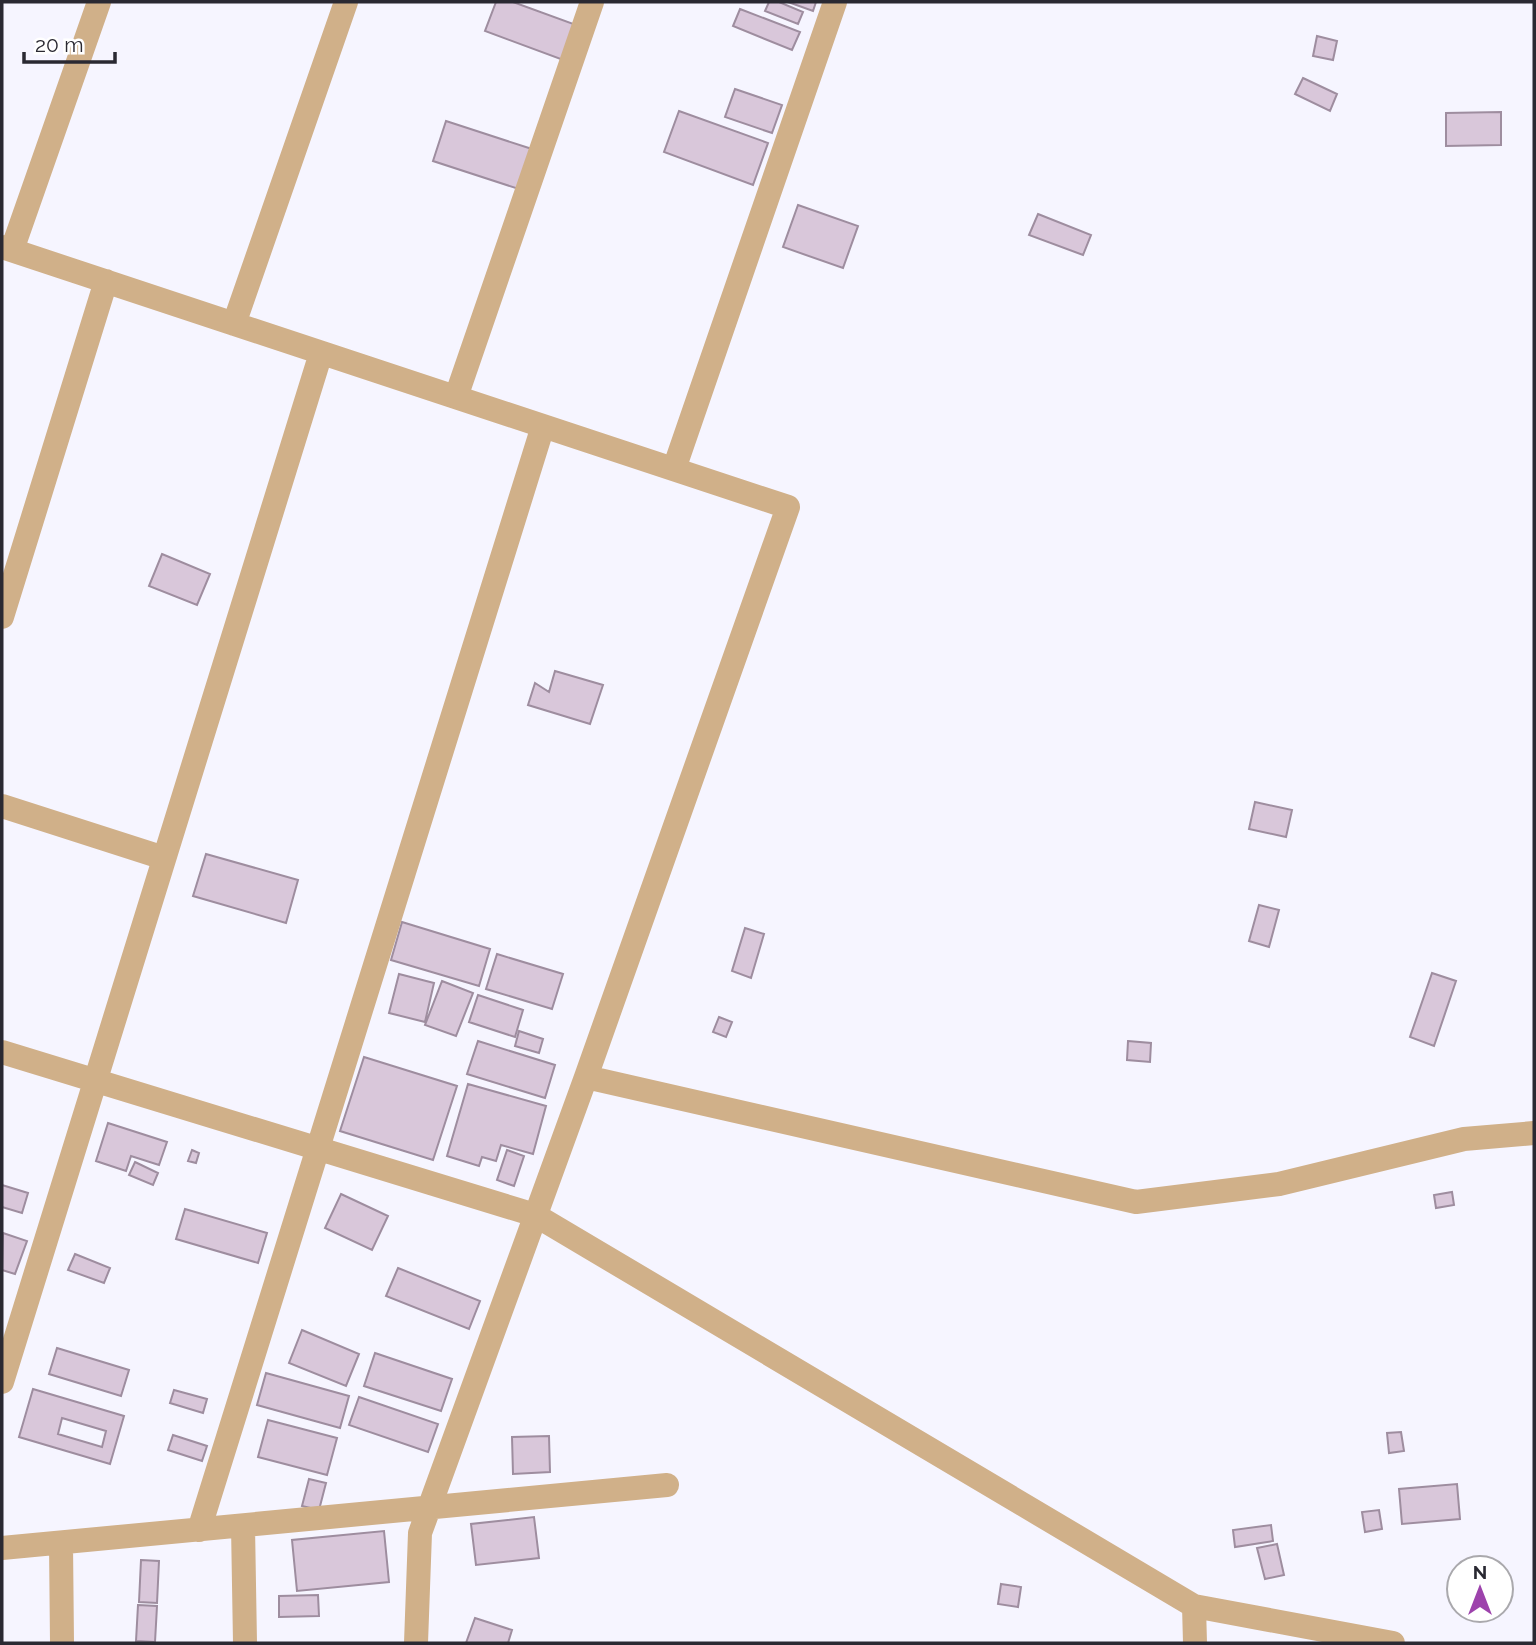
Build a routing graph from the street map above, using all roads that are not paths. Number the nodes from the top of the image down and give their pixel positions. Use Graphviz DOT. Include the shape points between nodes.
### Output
graph roads {
  1 [pos="99,2"];
  2 [pos="346,2"];
  3 [pos="592,2"];
  4 [pos="835,2"];
  5 [pos="7,249"];
  6 [pos="106,281"];
  7 [pos="234,324"];
  8 [pos="321,353"];
  9 [pos="456,397"];
  10 [pos="543,426"];
  11 [pos="674,469"];
  12 [pos="2,617"];
  13 [pos="2,806"];
  14 [pos="164,858"];
  15 [pos="2,1052"];
  16 [pos="586,1077"];
  17 [pos="95,1081"];
  18 [pos="1534,1133"];
  19 [pos="318,1149"];
  20 [pos="535,1215"];
  21 [pos="2,1382"];
  22 [pos="667,1485"];
  23 [pos="429,1508"];
  24 [pos="243,1526"];
  25 [pos="199,1530"];
  26 [pos="61,1543"];
  27 [pos="2,1548"];
  28 [pos="1194,1606"];
  29 [pos="62,1643"];
  30 [pos="244,1643"];
  31 [pos="416,1643"];
  32 [pos="1195,1643"];
  33 [pos="1394,1643"];
  1 -- 5 [label="street"];
  2 -- 7 [label="street"];
  3 -- 9 [label="street"];
  4 -- 11 [label="street"];
  5 -- 6 [label="street"];
  6 -- 7 [label="street"];
  6 -- 12 [label="street"];
  7 -- 8 [label="street"];
  8 -- 9 [label="street"];
  8 -- 14 [label="street"];
  9 -- 10 [label="street"];
  10 -- 11 [label="street"];
  10 -- 19 [label="street"];
  11 -- 16 [label="street" via="788,507"];
  13 -- 14 [label="street"];
  14 -- 17 [label="street"];
  15 -- 17 [label="street"];
  16 -- 18 [label="street" via="1136,1202 1279,1184 1464,1139"];
  16 -- 20 [label="street"];
  17 -- 19 [label="street"];
  17 -- 21 [label="street"];
  19 -- 20 [label="street"];
  19 -- 25 [label="street"];
  20 -- 23 [label="street"];
  20 -- 28 [label="street"];
  22 -- 23 [label="street"];
  23 -- 24 [label="street"];
  23 -- 31 [label="street" via="420,1533"];
  24 -- 25 [label="street"];
  24 -- 30 [label="street"];
  25 -- 26 [label="street"];
  26 -- 27 [label="street"];
  26 -- 29 [label="street"];
  28 -- 32 [label="street"];
  28 -- 33 [label="street"];
}
